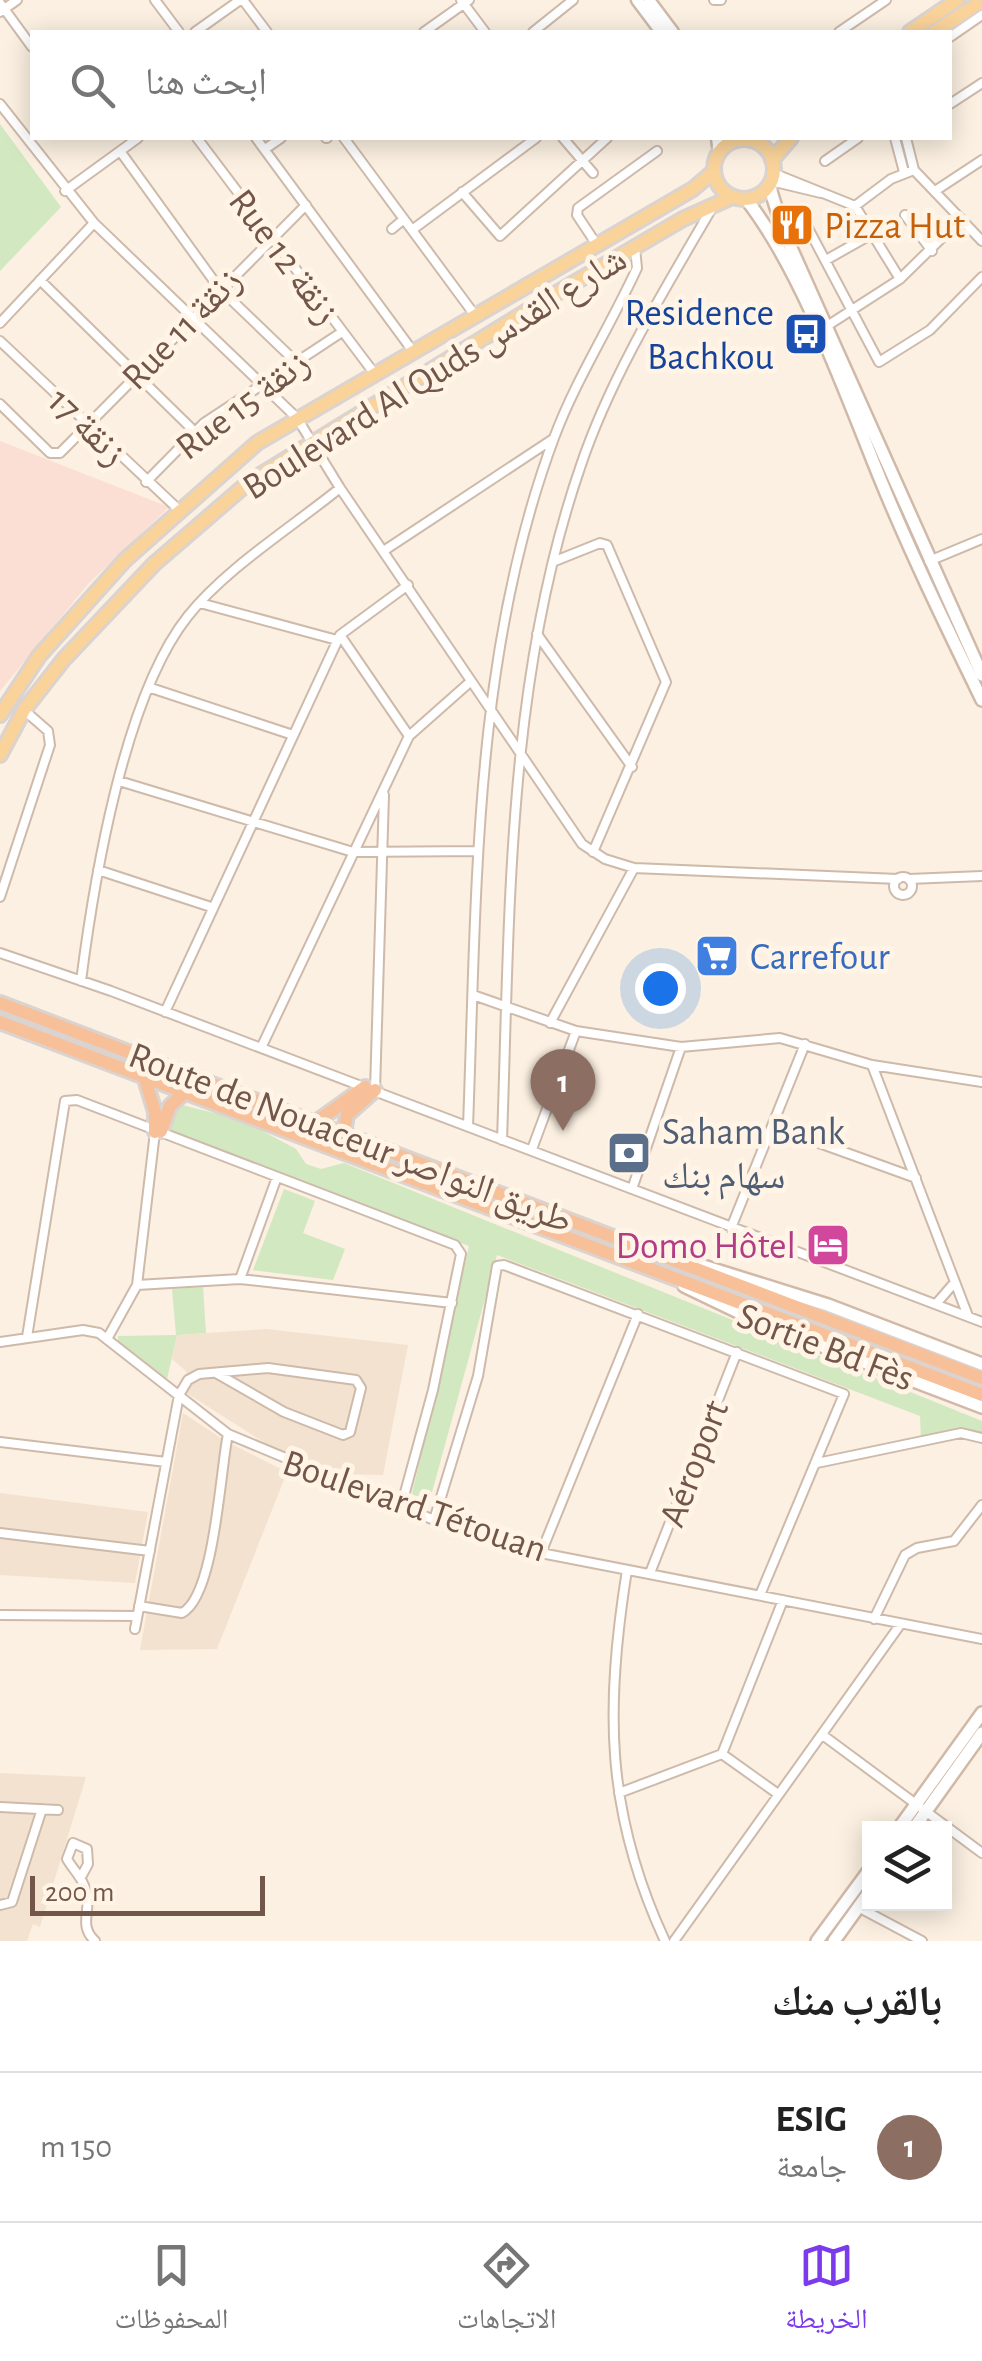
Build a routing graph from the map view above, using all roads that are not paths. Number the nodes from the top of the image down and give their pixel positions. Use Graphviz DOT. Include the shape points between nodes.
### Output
graph roads {
  1 [pos="16,0"];
  2 [pos="155,0"];
  3 [pos="242,0"];
  4 [pos="573,0"];
  5 [pos="637,0"];
  6 [pos="886,0"];
  7 [pos="957,0"];
  8 [pos="465,1"];
  9 [pos="982,1"];
  10 [pos="656,3"];
  11 [pos="1,8"];
  12 [pos="982,15"];
  13 [pos="438,22"];
  14 [pos="177,30"];
  15 [pos="199,30"];
  16 [pos="265,30"];
  17 [pos="428,30"];
  18 [pos="444,30"];
  19 [pos="484,30"];
  20 [pos="535,30"];
  21 [pos="659,30"];
  22 [pos="672,30"];
  23 [pos="842,30"];
  24 [pos="913,30"];
  25 [pos="937,30"];
  26 [pos="952,37"];
  27 [pos="30,44"];
  28 [pos="982,82"];
  29 [pos="952,103"];
  30 [pos="0,104"];
  31 [pos="135,140"];
  32 [pos="198,140"];
  33 [pos="258,140"];
  34 [pos="278,140"];
  35 [pos="345,140"];
  36 [pos="533,140"];
  37 [pos="565,140"];
  38 [pos="605,140"];
  39 [pos="717,140"];
  40 [pos="745,140"];
  41 [pos="753,140"];
  42 [pos="790,140"];
  43 [pos="855,140"];
  44 [pos="896,140"];
  45 [pos="906,140"];
  46 [pos="265,149"];
  47 [pos="120,151"];
  48 [pos="657,151"];
  49 [pos="719,154"];
  50 [pos="580,160"];
  51 [pos="982,160"];
  52 [pos="824,161"];
  53 [pos="714,171"];
  54 [pos="909,171"];
  55 [pos="593,173"];
  56 [pos="771,175"];
  57 [pos="65,190"];
  58 [pos="462,192"];
  59 [pos="935,192"];
  60 [pos="739,198"];
  61 [pos="717,200"];
  62 [pos="306,205"];
  63 [pos="855,206"];
  64 [pos="906,215"];
  65 [pos="404,219"];
  66 [pos="960,220"];
  67 [pos="94,223"];
  68 [pos="808,228"];
  69 [pos="392,229"];
  70 [pos="412,230"];
  71 [pos="872,234"];
  72 [pos="271,238"];
  73 [pos="982,241"];
  74 [pos="596,242"];
  75 [pos="635,248"];
  76 [pos="932,252"];
  77 [pos="826,260"];
  78 [pos="982,278"];
  79 [pos="900,279"];
  80 [pos="40,280"];
  81 [pos="219,288"];
  82 [pos="852,311"];
  83 [pos="474,314"];
  84 [pos="190,318"];
  85 [pos="0,323"];
  86 [pos="827,326"];
  87 [pos="342,332"];
  88 [pos="0,341"];
  89 [pos="412,350"];
  90 [pos="295,361"];
  91 [pos="374,373"];
  92 [pos="136,374"];
  93 [pos="260,384"];
  94 [pos="0,404"];
  95 [pos="297,418"];
  96 [pos="86,424"];
  97 [pos="194,431"];
  98 [pos="553,439"];
  99 [pos="310,441"];
  100 [pos="146,482"];
  101 [pos="340,488"];
  102 [pos="178,509"];
  103 [pos="982,538"];
  104 [pos="385,550"];
  105 [pos="555,561"];
  106 [pos="929,561"];
  107 [pos="408,585"];
  108 [pos="200,602"];
  109 [pos="537,634"];
  110 [pos="339,638"];
  111 [pos="982,675"];
  112 [pos="470,682"];
  113 [pos="151,688"];
  114 [pos="982,700"];
  115 [pos="488,709"];
  116 [pos="24,710"];
  117 [pos="0,715"];
  118 [pos="293,735"];
  119 [pos="410,736"];
  120 [pos="0,754"];
  121 [pos="519,756"];
  122 [pos="632,766"];
  123 [pos="120,781"];
  124 [pos="384,792"];
  125 [pos="253,821"];
  126 [pos="382,850"];
  127 [pos="477,851"];
  128 [pos="353,852"];
  129 [pos="592,852"];
  130 [pos="634,868"];
  131 [pos="98,870"];
  132 [pos="982,876"];
  133 [pos="909,879"];
  134 [pos="898,880"];
  135 [pos="0,897"];
  136 [pos="211,907"];
  137 [pos="0,953"];
  138 [pos="81,980"];
  139 [pos="473,995"];
  140 [pos="0,1003"];
  141 [pos="507,1008"];
  142 [pos="165,1012"];
  143 [pos="0,1022"];
  144 [pos="550,1022"];
  145 [pos="576,1030"];
  146 [pos="805,1044"];
  147 [pos="681,1046"];
  148 [pos="261,1048"];
  149 [pos="872,1065"];
  150 [pos="144,1079"];
  151 [pos="982,1082"];
  152 [pos="372,1086"];
  153 [pos="184,1094"];
  154 [pos="316,1122"];
  155 [pos="468,1126"];
  156 [pos="772,1126"];
  157 [pos="344,1133"];
  158 [pos="157,1137"];
  159 [pos="502,1140"];
  160 [pos="532,1150"];
  161 [pos="278,1177"];
  162 [pos="916,1178"];
  163 [pos="632,1188"];
  164 [pos="730,1228"];
  165 [pos="675,1260"];
  166 [pos="240,1278"];
  167 [pos="672,1279"];
  168 [pos="956,1282"];
  169 [pos="136,1285"];
  170 [pos="452,1302"];
  171 [pos="936,1304"];
  172 [pos="638,1314"];
  173 [pos="968,1316"];
  174 [pos="982,1322"];
  175 [pos="27,1337"];
  176 [pos="107,1339"];
  177 [pos="2,1342"];
  178 [pos="737,1352"];
  179 [pos="0,1355"];
  180 [pos="982,1364"];
  181 [pos="216,1372"];
  182 [pos="982,1378"];
  183 [pos="982,1395"];
  184 [pos="178,1398"];
  185 [pos="982,1407"];
  186 [pos="228,1434"];
  187 [pos="982,1438"];
  188 [pos="0,1442"];
  189 [pos="166,1462"];
  190 [pos="817,1463"];
  191 [pos="982,1506"];
  192 [pos="401,1507"];
  193 [pos="434,1520"];
  194 [pos="0,1533"];
  195 [pos="150,1551"];
  196 [pos="541,1552"];
  197 [pos="627,1570"];
  198 [pos="650,1573"];
  199 [pos="760,1594"];
  200 [pos="783,1600"];
  201 [pos="138,1611"];
  202 [pos="0,1616"];
  203 [pos="874,1619"];
  204 [pos="900,1624"];
  205 [pos="135,1629"];
  206 [pos="982,1639"];
  207 [pos="982,1713"];
  208 [pos="982,1733"];
  209 [pos="824,1736"];
  210 [pos="722,1754"];
  211 [pos="619,1793"];
  212 [pos="778,1794"];
  213 [pos="923,1805"];
  214 [pos="0,1807"];
  215 [pos="42,1809"];
  216 [pos="58,1810"];
  217 [pos="906,1821"];
  218 [pos="917,1821"];
  219 [pos="982,1853"];
  220 [pos="81,1876"];
  221 [pos="862,1880"];
  222 [pos="862,1902"];
  223 [pos="0,1905"];
  224 [pos="858,1908"];
  225 [pos="95,1941"];
  226 [pos="665,1941"];
  227 [pos="674,1941"];
  228 [pos="818,1941"];
  229 [pos="834,1941"];
  230 [pos="922,1941"];
  1 -- 11 [label="street"];
  2 -- 14 [label="street"];
  3 -- 15 [label="street"];
  3 -- 16 [label="street"];
  4 -- 20 [label="street"];
  5 -- 21 [label="street"];
  6 -- 23 [label="street"];
  7 -- 24 [label="main road"];
  8 -- 13 [label="street"];
  8 -- 19 [label="street"];
  9 -- 25 [label="main road"];
  10 -- 22 [label="street"];
  11 -- 27 [label="street"];
  12 -- 26 [label="street"];
  13 -- 17 [label="street"];
  13 -- 18 [label="street"];
  28 -- 29 [label="street"];
  30 -- 57 [label="street"];
  31 -- 47 [label="street"];
  32 -- 72 [label="street, Rue 12 زنقة"];
  33 -- 46 [label="street"];
  34 -- 46 [label="street"];
  35 -- 65 [label="street"];
  36 -- 58 [label="street"];
  37 -- 50 [label="street"];
  38 -- 50 [label="street"];
  39 -- 49 [label="street"];
  40 -- 49 [label="main road"];
  41 -- 56 [label="main road"];
  42 -- 56 [label="main road"];
  43 -- 52 [label="street"];
  44 -- 54 [label="street"];
  45 -- 54 [label="street"];
  46 -- 62 [label="street"];
  47 -- 57 [label="street"];
  47 -- 81 [label="street"];
  48 -- 74 [label="street" via="578,208"];
  49 -- 53 [label="main road"];
  50 -- 55 [label="street"];
  50 -- 58 [label="street" via="498,236"];
  51 -- 59 [label="street"];
  53 -- 60 [label="main road" via="720,186"];
  53 -- 74 [label="main road, Boulevard Al Quds شارع القدس" via="694,189"];
  54 -- 59 [label="street"];
  54 -- 63 [label="street"];
  56 -- 60 [label="main road"];
  56 -- 63 [label="street"];
  56 -- 86 [label="main road" via="782,230"];
  57 -- 67 [label="street"];
  58 -- 70 [label="street"];
  59 -- 66 [label="street"];
  60 -- 61 [label="main road, Boulevard Al Quds شارع القدس"];
  60 -- 114 [label="main road" via="784,262"];
  61 -- 75 [label="main road, Boulevard Al Quds شارع القدس"];
  61 -- 105 [label="street" via="592,434"];
  62 -- 72 [label="street, Rue 11 زنقة"];
  62 -- 89 [label="street"];
  63 -- 71 [label="street"];
  64 -- 76 [label="street"];
  65 -- 69 [label="street"];
  65 -- 70 [label="street"];
  66 -- 73 [label="street"];
  66 -- 76 [label="street"];
  67 -- 80 [label="street"];
  67 -- 84 [label="street"];
  68 -- 77 [label="street"];
  70 -- 83 [label="street"];
  71 -- 77 [label="street"];
  71 -- 79 [label="street"];
  72 -- 81 [label="street, Rue 11 زنقة"];
  72 -- 87 [label="street, Rue 12 زنقة"];
  74 -- 83 [label="main road, Boulevard Al Quds شارع القدس"];
  75 -- 98 [label="street" via="636,268"];
  75 -- 99 [label="main road, Boulevard Al Quds شارع القدس"];
  76 -- 79 [label="street"];
  77 -- 82 [label="street"];
  78 -- 82 [label="street" via="930,330 882,362"];
  79 -- 82 [label="street"];
  80 -- 85 [label="street"];
  80 -- 92 [label="street"];
  81 -- 84 [label="street, Rue 11 زنقة"];
  81 -- 90 [label="street"];
  82 -- 86 [label="street"];
  83 -- 89 [label="main road, Boulevard Al Quds شارع القدس"];
  84 -- 92 [label="street, Rue 11 زنقة"];
  84 -- 93 [label="street"];
  86 -- 106 [label="main road"];
  87 -- 90 [label="street, Rue 15 زنقة"];
  87 -- 91 [label="street, Rue 12 زنقة"];
  88 -- 96 [label="street, زنقة 17"];
  89 -- 91 [label="main road, Boulevard Al Quds شارع القدس"];
  90 -- 93 [label="street, Rue 15 زنقة"];
  91 -- 95 [label="main road, Boulevard Al Quds شارع القدس"];
  92 -- 96 [label="street, Rue 11 زنقة"];
  92 -- 97 [label="street"];
  93 -- 95 [label="street"];
  93 -- 97 [label="street, Rue 15 زنقة"];
  94 -- 96 [label="street, Rue 11 زنقة" via="50,453 60,453"];
  95 -- 99 [label="street"];
  95 -- 102 [label="main road, Boulevard Al Quds شارع القدس"];
  96 -- 100 [label="street, زنقة 17"];
  97 -- 100 [label="street, Rue 15 زنقة"];
  98 -- 104 [label="street"];
  98 -- 115 [label="street"];
  99 -- 101 [label="street"];
  99 -- 116 [label="main road, Boulevard Al Quds شارع القدس" via="230,496 154,564"];
  100 -- 102 [label="street, زنقة 17"];
  101 -- 104 [label="street"];
  101 -- 108 [label="street"];
  102 -- 117 [label="main road, Boulevard Al Quds شارع القدس" via="70,618"];
  103 -- 106 [label="street"];
  104 -- 107 [label="street"];
  105 -- 109 [label="street"];
  105 -- 122 [label="street" via="607,545 665,678 666,692"];
  106 -- 111 [label="main road"];
  107 -- 110 [label="street"];
  107 -- 112 [label="street"];
  108 -- 110 [label="street"];
  108 -- 113 [label="street" via="168,646"];
  109 -- 121 [label="street"];
  109 -- 122 [label="street"];
  110 -- 118 [label="street"];
  110 -- 119 [label="street"];
  112 -- 115 [label="street"];
  112 -- 119 [label="street"];
  113 -- 118 [label="street"];
  113 -- 123 [label="street"];
  115 -- 121 [label="street"];
  115 -- 127 [label="street"];
  116 -- 120 [label="main road, Boulevard Al Quds شارع القدس"];
  116 -- 135 [label="street" via="48,731 50,745"];
  118 -- 125 [label="street"];
  119 -- 124 [label="street"];
  121 -- 129 [label="street"];
  121 -- 141 [label="street"];
  122 -- 129 [label="street"];
  123 -- 125 [label="street"];
  123 -- 131 [label="street"];
  124 -- 126 [label="street"];
  124 -- 128 [label="street"];
  125 -- 128 [label="street"];
  125 -- 136 [label="street"];
  126 -- 127 [label="street"];
  126 -- 128 [label="street"];
  126 -- 152 [label="street"];
  127 -- 139 [label="street"];
  128 -- 148 [label="street"];
  129 -- 130 [label="street"];
  130 -- 134 [label="street"];
  130 -- 144 [label="street"];
  131 -- 136 [label="street"];
  131 -- 138 [label="street"];
  132 -- 133 [label="street"];
  133 -- 134 [label="street"];
  133 -- 134 [label="street" via="912,888 904,895 896,890"];
  136 -- 142 [label="street"];
  137 -- 138 [label="street"];
  138 -- 142 [label="street"];
  139 -- 141 [label="street"];
  139 -- 155 [label="street"];
  140 -- 154 [label="highway, Route de Nouaceur طريق النواصر"];
  141 -- 144 [label="street"];
  141 -- 159 [label="street"];
  142 -- 148 [label="street"];
  143 -- 150 [label="highway, Route de Nouaceur طريق النواصر"];
  144 -- 145 [label="street"];
  145 -- 147 [label="street"];
  145 -- 160 [label="street"];
  146 -- 147 [label="street" via="780,1038"];
  146 -- 149 [label="street"];
  146 -- 156 [label="street"];
  147 -- 163 [label="street"];
  148 -- 152 [label="street"];
  149 -- 151 [label="street"];
  149 -- 162 [label="street"];
  150 -- 153 [label="highway, Route de Nouaceur طريق النواصر"];
  150 -- 158 [label="highway"];
  152 -- 154 [label="highway"];
  152 -- 155 [label="street"];
  152 -- 157 [label="highway" via="347,1115"];
  153 -- 158 [label="highway" via="170,1106"];
  153 -- 167 [label="highway, Route de Nouaceur طريق النواصر"];
  154 -- 157 [label="highway, Route de Nouaceur طريق النواصر"];
  155 -- 159 [label="street"];
  156 -- 162 [label="street"];
  156 -- 164 [label="street"];
  157 -- 165 [label="highway, Route de Nouaceur طريق النواصر"];
  158 -- 161 [label="street"];
  158 -- 169 [label="street"];
  158 -- 175 [label="street" via="77,1100 61,1106"];
  159 -- 160 [label="street"];
  160 -- 163 [label="street"];
  161 -- 166 [label="street"];
  161 -- 170 [label="street" via="456,1244 461,1254"];
  162 -- 168 [label="street"];
  163 -- 164 [label="street"];
  164 -- 171 [label="street"];
  165 -- 180 [label="main road" via="764,1283"];
  165 -- 182 [label="highway, Route de Nouaceur طريق النواصر"];
  166 -- 169 [label="street"];
  166 -- 170 [label="street"];
  167 -- 183 [label="highway, Route de Nouaceur طريق النواصر"];
  167 -- 185 [label="main road, Sortie Bd Fès" via="759,1322"];
  168 -- 171 [label="street"];
  168 -- 173 [label="street"];
  169 -- 176 [label="street"];
  170 -- 192 [label="street"];
  171 -- 173 [label="street"];
  172 -- 178 [label="street"];
  172 -- 193 [label="street" via="497,1266 478,1376"];
  172 -- 196 [label="street"];
  173 -- 174 [label="street"];
  175 -- 176 [label="street" via="84,1330"];
  175 -- 177 [label="street"];
  176 -- 184 [label="street, Boulevard Tétouan"];
  177 -- 179 [label="street"];
  178 -- 190 [label="street" via="844,1394"];
  178 -- 198 [label="street, Aéroport"];
  181 -- 181 [label="street" via="268,1368 358,1381 350,1432 284,1412"];
  181 -- 184 [label="street" via="191,1377"];
  184 -- 186 [label="street, Boulevard Tétouan"];
  184 -- 189 [label="street"];
  186 -- 192 [label="street, Boulevard Tétouan"];
  186 -- 201 [label="street" via="211,1545 192,1604 182,1614"];
  187 -- 190 [label="street" via="961,1433"];
  188 -- 189 [label="street"];
  189 -- 195 [label="street"];
  190 -- 199 [label="street"];
  191 -- 203 [label="street" via="950,1544 905,1555"];
  192 -- 193 [label="street, Boulevard Tétouan"];
  193 -- 196 [label="street, Boulevard Tétouan"];
  194 -- 195 [label="street"];
  195 -- 201 [label="street"];
  196 -- 197 [label="street, Boulevard Tétouan"];
  197 -- 198 [label="street, Boulevard Tétouan"];
  197 -- 211 [label="street" via="611,1692"];
  198 -- 199 [label="street, Boulevard Tétouan"];
  199 -- 200 [label="street, Boulevard Tétouan"];
  200 -- 203 [label="street, Boulevard Tétouan"];
  200 -- 210 [label="street"];
  201 -- 202 [label="street"];
  201 -- 205 [label="street"];
  203 -- 204 [label="street, Boulevard Tétouan"];
  204 -- 206 [label="street, Boulevard Tétouan"];
  204 -- 209 [label="street"];
  207 -- 213 [label="main road"];
  208 -- 213 [label="main road"];
  209 -- 212 [label="street"];
  209 -- 213 [label="street"];
  210 -- 211 [label="street"];
  210 -- 212 [label="street"];
  211 -- 226 [label="street" via="630,1848"];
  212 -- 227 [label="street"];
  213 -- 217 [label="main road"];
  213 -- 218 [label="main road"];
  213 -- 219 [label="street"];
  214 -- 215 [label="street"];
  215 -- 216 [label="street"];
  215 -- 223 [label="street" via="12,1902"];
  220 -- 225 [label="street" via="86,1928"];
  221 -- 228 [label="main road"];
  222 -- 224 [label="main road"];
  224 -- 229 [label="main road"];
  224 -- 230 [label="street"];
}
